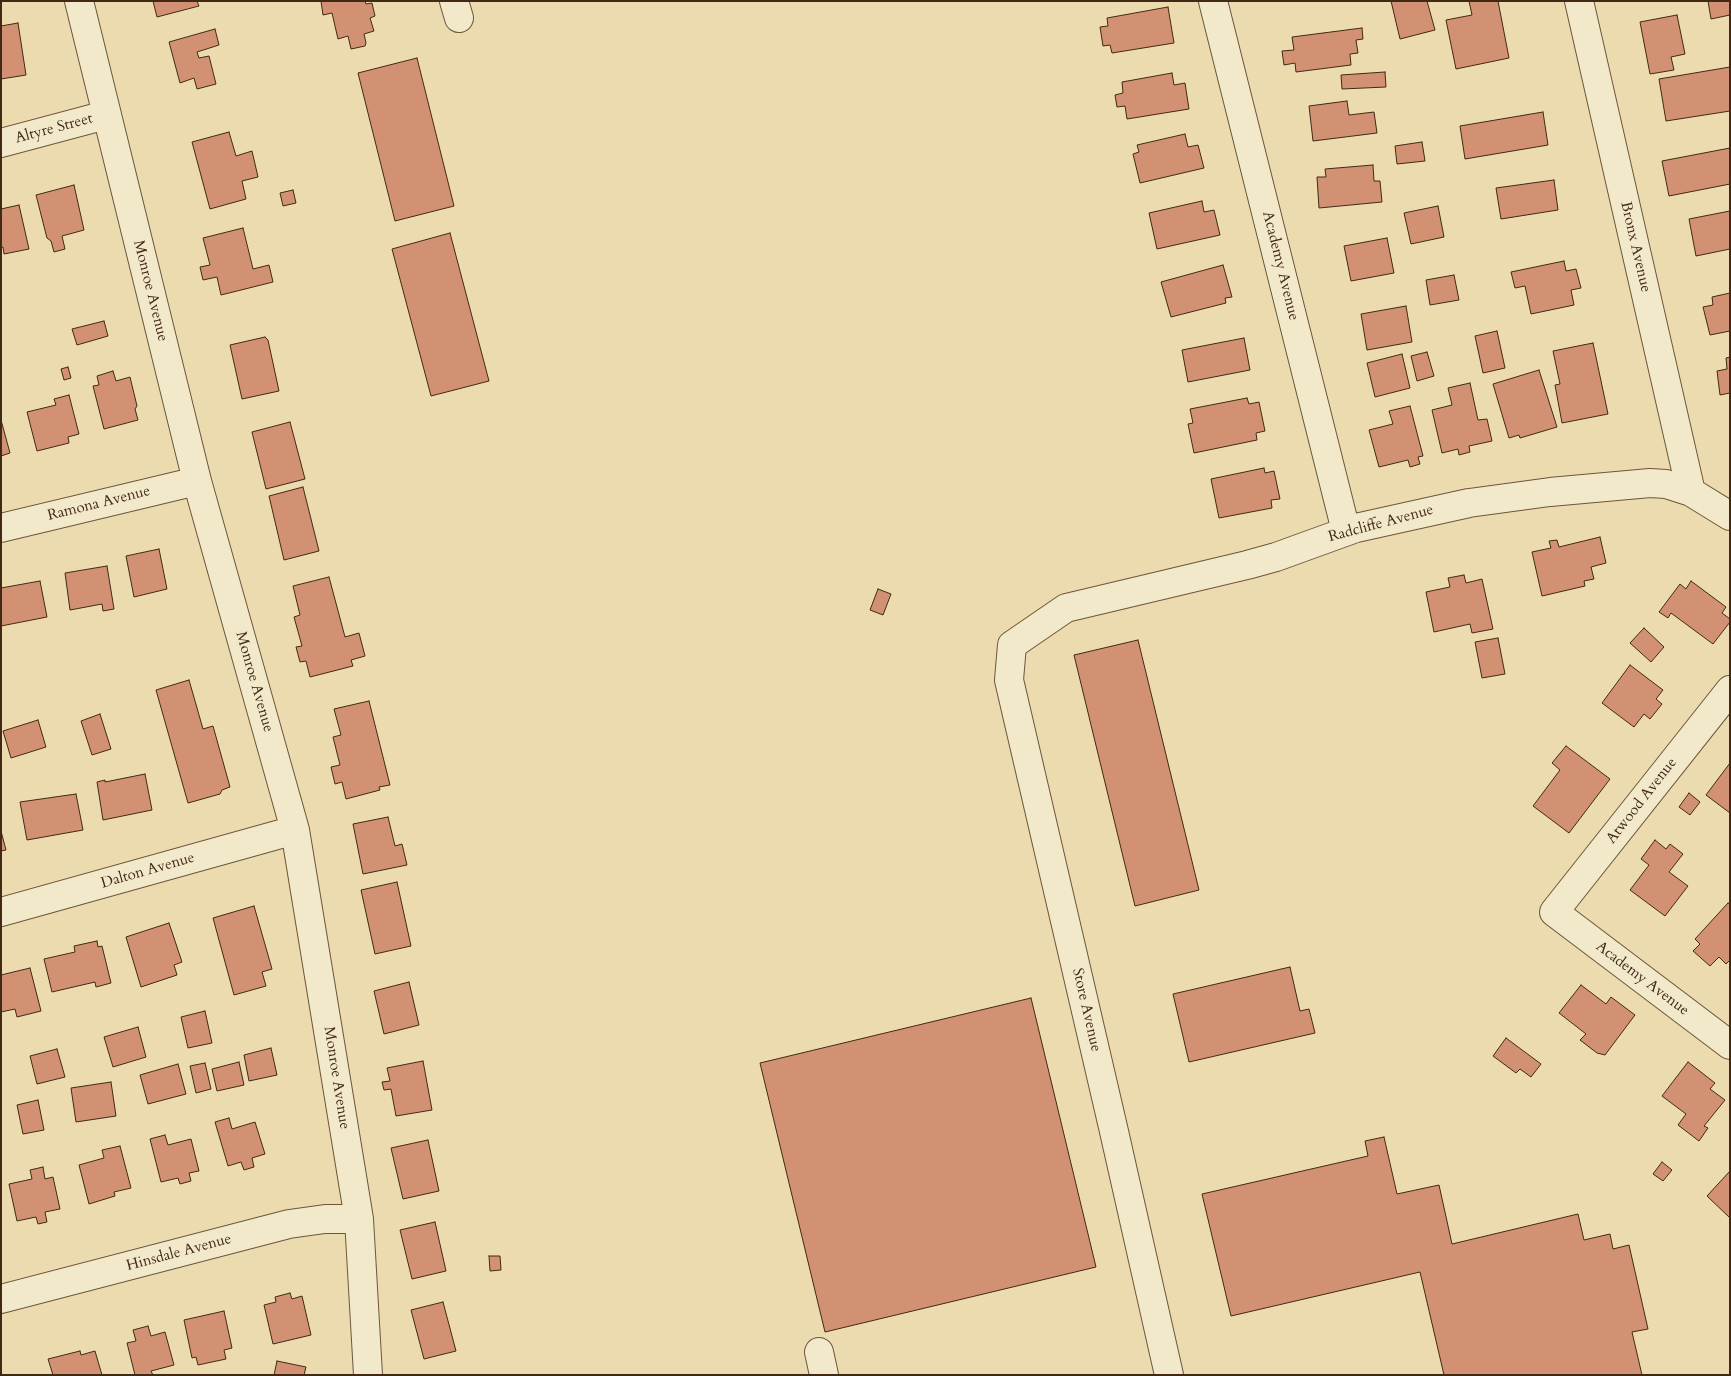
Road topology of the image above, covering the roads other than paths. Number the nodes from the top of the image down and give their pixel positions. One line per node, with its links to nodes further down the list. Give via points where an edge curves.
1 (79, 1): 4 (street, Monroe Avenue)
2 (1213, 1): 10 (street, Academy Avenue)
3 (1579, 1): 7 (street, Bronx Avenue)
4 (106, 115): 5 (street, Altyre Street); 6 (street, Monroe Avenue)
5 (1, 143)
6 (197, 481): 9 (street, Ramona Avenue); 13 (street, Monroe Avenue)
7 (1691, 492): 8 (street, Radcliffe Avenue); 10 (street, Radcliffe Avenue, via 1650,483 1550,492 1469,503)
8 (1730, 516)
9 (1, 528)
10 (1346, 531): 11 (street, Radcliffe Avenue, via 1247,565 1066,608)
11 (1012, 645): 20 (street, Store Avenue, via 1008,680)
12 (1730, 690): 15 (street, Atwood Avenue)
13 (295, 830): 14 (street, Dalton Avenue); 17 (street, Monroe Avenue)
14 (1, 912)
15 (1554, 912): 16 (street, Academy Avenue)
16 (1730, 1045)
17 (359, 1219): 18 (street, Hinsdale Avenue, via 289,1224); 19 (street, Monroe Avenue)
18 (1, 1299)
19 (368, 1375)
20 (1169, 1375)

